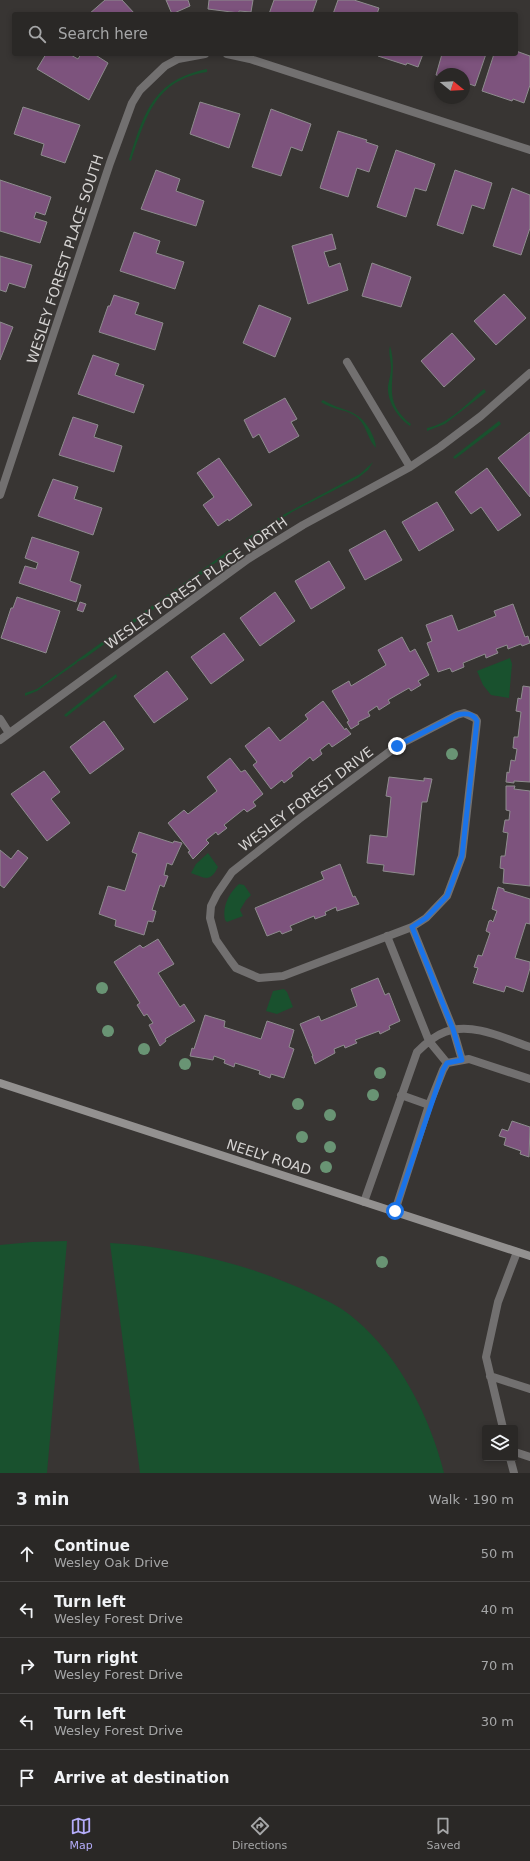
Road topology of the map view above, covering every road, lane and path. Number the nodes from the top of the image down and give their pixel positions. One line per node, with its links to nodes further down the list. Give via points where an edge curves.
1 (194, 56): 7 (street, WESLEY FOREST PLACE SOUTH, via 178,59 165,66 140,90 126,115)
2 (234, 56): 3 (street)
3 (530, 150)
4 (347, 362): 6 (street)
5 (530, 374): 6 (street, WESLEY FOREST PLACE NORTH, via 481,416)
6 (410, 468): 9 (street, WESLEY FOREST PLACE NORTH, via 303,525 248,560)
7 (0, 495)
8 (0, 719): 9 (street)
9 (9, 733): 10 (street, WESLEY FOREST PLACE NORTH)
10 (0, 740)
11 (412, 927): 12 (street, WESLEY FOREST DRIVE); 12 (street, WESLEY FOREST DRIVE, via 426,918 447,896 462,856 477,721 464,713 397,746 299,819 232,872 211,906 210,918 216,940 236,968 259,978 284,976); 13 (street)
12 (387, 936): 14 (street)
13 (453, 1029): 14 (street); 15 (street, via 477,1030); 16 (street)
14 (429, 1041): 17 (street); 20 (street, via 417,1052)
15 (530, 1047)
16 (462, 1060): 17 (street); 18 (street, via 469,1059)
17 (447, 1063): 21 (street)
18 (530, 1079)
19 (0, 1083): 22 (street, NEELY ROAD)
20 (401, 1095): 21 (street); 22 (street)
21 (430, 1105): 23 (street)
22 (364, 1202): 23 (street, NEELY ROAD)
23 (395, 1211): 24 (street, NEELY ROAD)
24 (517, 1252): 25 (street, NEELY ROAD); 26 (street, via 498,1302 486,1356)
25 (530, 1256)
26 (490, 1376): 27 (street); 28 (street)
27 (530, 1389)
28 (502, 1425)
29 (518, 1453): 30 (street)
30 (530, 1457)
31 (511, 1461): 32 (street)
32 (514, 1473)

